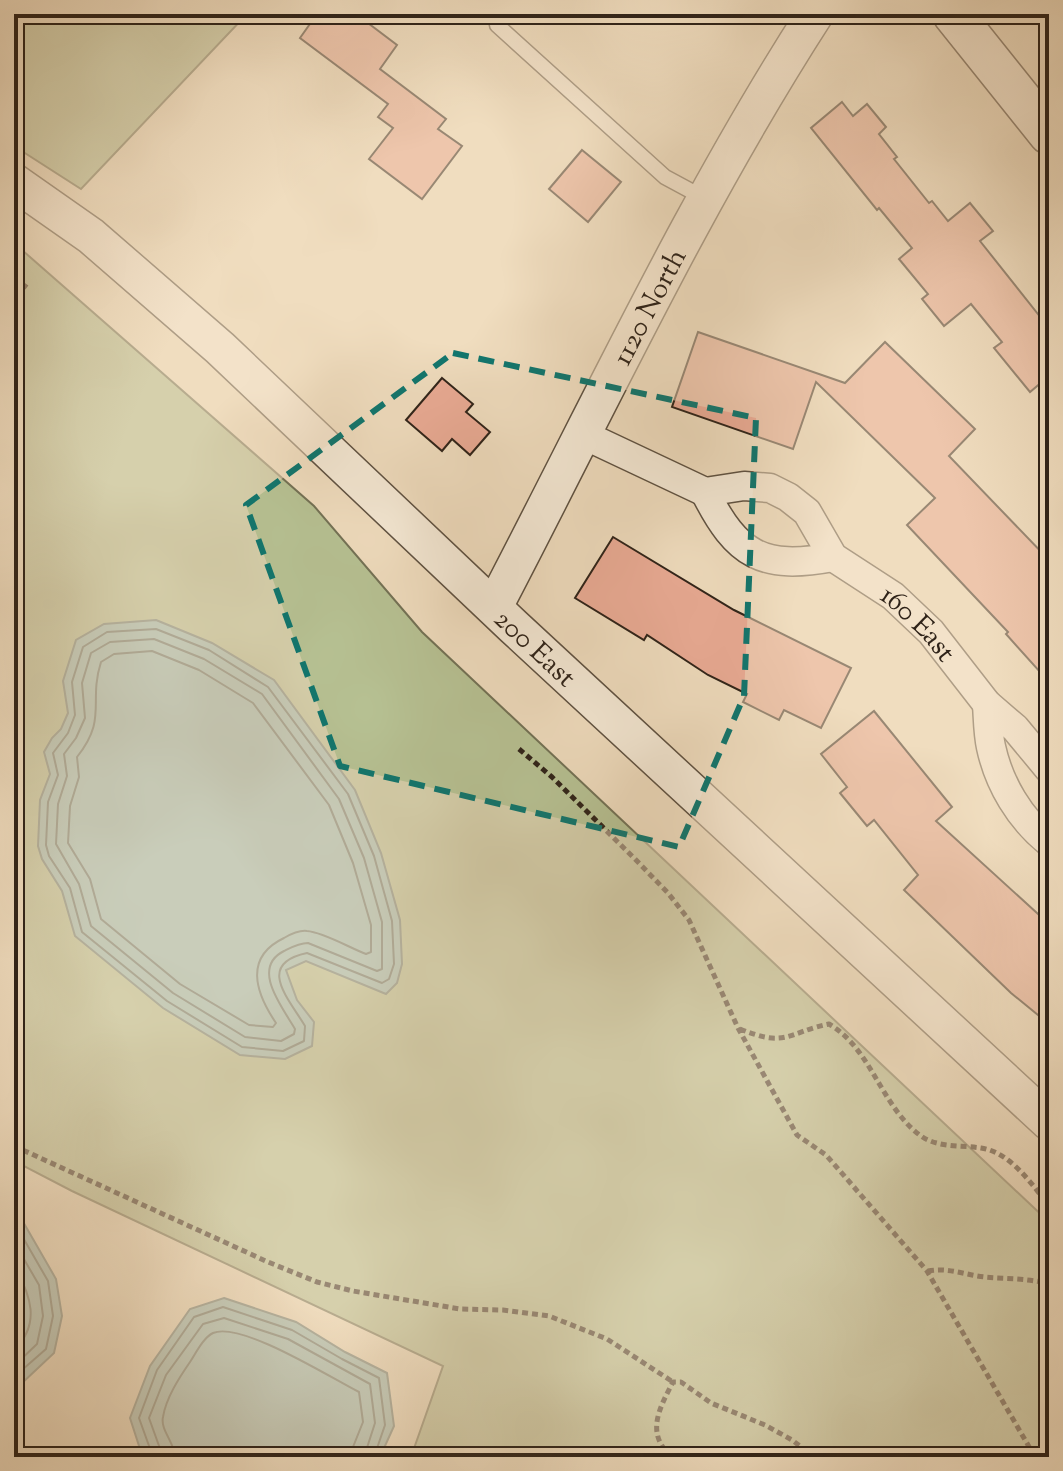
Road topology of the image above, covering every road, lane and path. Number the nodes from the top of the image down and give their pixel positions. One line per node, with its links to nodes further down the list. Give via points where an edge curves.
1 (815, 14): 6 (street, 1120 North)
2 (953, 14): 4 (main road)
3 (497, 25): 6 (lane, via 665,177)
4 (1049, 134)
5 (14, 182): 12 (street, 200 East, via 81,228 156,291)
6 (704, 198): 9 (street, 1120 North)
7 (14, 278): 8 (path)
8 (29, 289)
9 (584, 435): 10 (street); 12 (street, 1120 North)
10 (705, 492): 11 (street, via 721,524 756,556 783,562); 11 (street, 160 East, via 770,488 807,512)
11 (833, 557): 13 (street, 160 East, via 893,596 931,632)
12 (494, 607): 18 (street, 200 East)
13 (987, 704): 15 (street, 160 East); 16 (street, via 991,747 1005,785 1020,813)
14 (519, 749): 17 (path, via 668,893 689,920)
15 (1049, 769)
16 (1049, 842)
17 (738, 1028): 20 (path, via 769,1039 791,1038 829,1024 845,1033 905,1122 924,1138 1003,1155); 21 (path, via 797,1135 826,1155)
18 (1049, 1122)
19 (14, 1146): 23 (path, via 317,1282 460,1309 549,1316 607,1339)
20 (1049, 1206)
21 (927, 1271): 22 (path, via 940,1268); 26 (path)
22 (1049, 1284)
23 (673, 1382): 24 (path, via 659,1411 656,1435); 25 (path, via 765,1425)
24 (672, 1457)
25 (814, 1457)
26 (1035, 1457)

